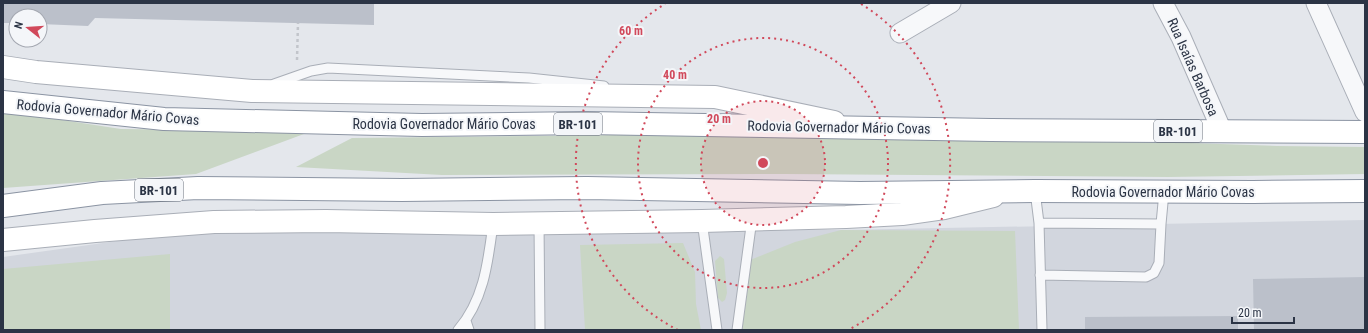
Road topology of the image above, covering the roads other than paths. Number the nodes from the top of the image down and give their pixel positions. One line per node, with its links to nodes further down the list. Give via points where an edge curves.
1 (952, 3): 4 (street)
2 (1163, 3): 11 (street, Rua Isaías Barbosa, via 1181,37)
3 (1316, 3): 9 (street)
4 (900, 33)
5 (3, 67): 6 (main road)
6 (252, 91): 7 (main road); 7 (lane, via 310,71 328,68 529,78)
7 (715, 97): 10 (main road)
8 (3, 102): 10 (main road, Rodovia Governador Mário Covas / BR-101, via 164,119 422,125 587,123)
9 (1365, 112)
10 (861, 128): 11 (main road, Rodovia Governador Mário Covas / BR-101)
11 (1222, 131): 12 (main road, Rodovia Governador Mário Covas / BR-101)
12 (1365, 132)
13 (1010, 191): 14 (main road, Rodovia Governador Mário Covas / BR-101); 17 (main road, Rodovia Governador Mário Covas / BR-101, via 198,188 102,193); 18 (main road, via 944,208 902,214)
14 (1035, 191): 16 (main road, Rodovia Governador Mário Covas / BR-101); 20 (lane)
15 (1365, 191): 16 (main road, Rodovia Governador Mário Covas / BR-101)
16 (1164, 192): 23 (lane)
17 (3, 206)
18 (752, 219): 19 (main road); 31 (lane)
19 (702, 221): 22 (main road); 30 (lane)
20 (1039, 223): 23 (lane); 25 (lane)
21 (493, 224): 22 (main road); 24 (main road, via 214,222); 26 (lane, via 488,266 482,289)
22 (539, 224): 29 (lane)
23 (1160, 224): 25 (lane, via 1159,263 1154,272 1146,277)
24 (3, 240)
25 (1040, 275): 32 (lane)
26 (466, 320): 27 (lane); 28 (lane)
27 (458, 330)
28 (469, 330)
29 (540, 330)
30 (717, 330)
31 (737, 330)
32 (1042, 330)

